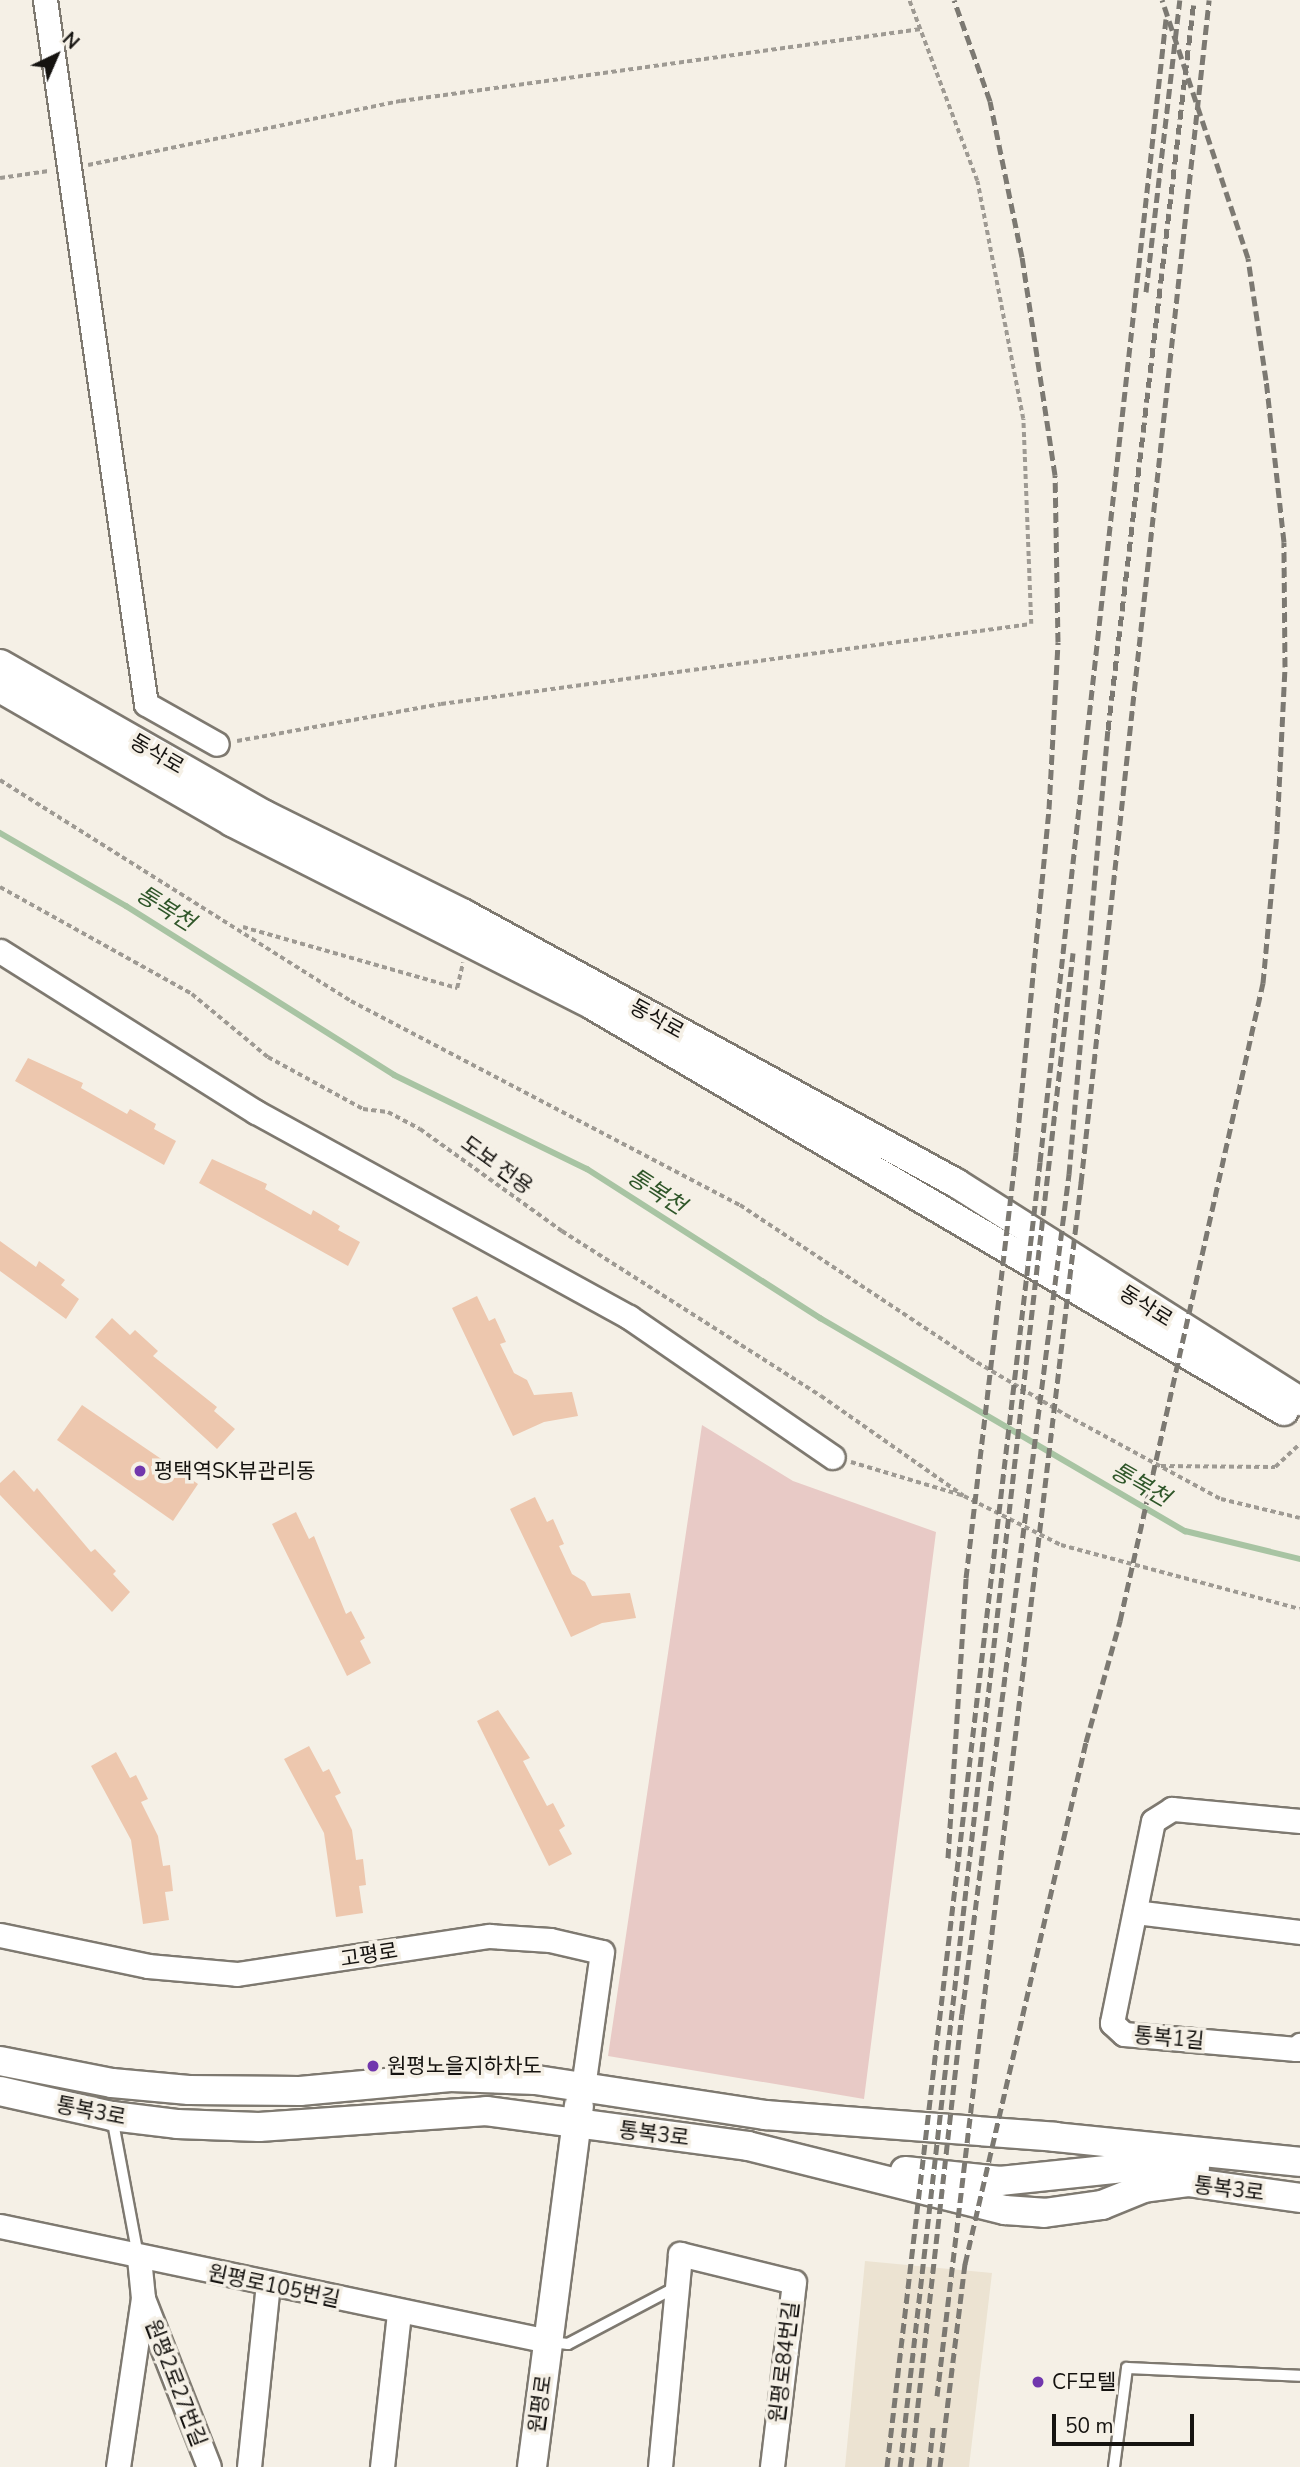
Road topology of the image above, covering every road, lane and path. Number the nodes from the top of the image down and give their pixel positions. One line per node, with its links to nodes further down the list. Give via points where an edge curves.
1 (45, 0): 4 (street)
2 (909, 0): 3 (path)
3 (921, 29): 4 (path, via 401,101); 8 (path, via 977,181 1023,419 1031,624 441,704)
4 (72, 168): 5 (path); 8 (street, via 146,704)
5 (0, 178)
6 (0, 664): 14 (street, 동삭로, via 265,815 464,914 956,1183)
7 (0, 688): 15 (street, 동삭로, via 232,822 594,1006)
8 (216, 744)
9 (0, 780): 11 (path)
10 (0, 887): 19 (path, 도보 전용, via 192,994 268,1057 363,1109 388,1112 419,1129 562,1231 821,1396)
11 (238, 926): 13 (path, via 457,988 463,962); 18 (path, via 351,1001 740,1205 970,1358)
12 (0, 951): 17 (street, via 256,1112 629,1317)
13 (453, 956)
14 (1300, 1401)
15 (1300, 1419)
16 (1300, 1444): 18 (path, via 1275,1468)
17 (833, 1457): 19 (path)
18 (1159, 1465): 20 (path, via 1221,1499)
19 (964, 1496): 21 (path, via 1061,1545)
20 (1300, 1518)
21 (1300, 1609)
22 (1300, 1821): 23 (street, 통복1길, via 1172,1809 1153,1821)
23 (1135, 1912): 24 (street); 26 (street, 통복1길, via 1112,2023 1124,2034 1296,2049)
24 (1300, 1932)
25 (0, 1935): 28 (street, 고평로, via 148,1966 237,1974 489,1936 550,1940 602,1952)
26 (1300, 2045)
27 (0, 2061): 28 (street, 통복3로, via 112,2083 189,2090 300,2091 450,2077 536,2080)
28 (583, 2088): 31 (street, 원평로); 32 (street, 통복3로, via 765,2115)
29 (0, 2091): 30 (street, 통복3로)
30 (112, 2116): 31 (street, 통복3로, via 260,2127 486,2111); 37 (lane, 원평2로27번길)
31 (575, 2124): 33 (street, 통복3로, via 748,2147); 42 (street, 원평로)
32 (1300, 2162)
33 (825, 2164): 34 (street, via 1000,2181 1142,2166 1213,2168); 35 (street, 통복3로, via 1006,2210 1044,2213 1102,2205 1144,2188 1188,2182)
34 (1300, 2183)
35 (1300, 2198)
36 (0, 2226): 37 (street, 원평로105번길)
37 (139, 2258): 38 (street, 원평로105번길); 40 (street, 원평2로27번길)
38 (268, 2284): 41 (street, 원평로105번길); 46 (street)
39 (676, 2287): 42 (lane, via 568,2344); 49 (street, 원평로84번길); 50 (street, 원평로84번길, via 680,2254 794,2282)
40 (143, 2298): 44 (street, 원평2로27번길); 45 (street, 원평2로27번길)
41 (400, 2314): 42 (street, 원평로105번길); 47 (street)
42 (548, 2342): 48 (street, 원평로)
43 (1300, 2376): 51 (lane, via 1127,2368)
44 (118, 2467)
45 (209, 2467)
46 (249, 2467)
47 (382, 2467)
48 (531, 2467)
49 (660, 2467)
50 (772, 2467)
51 (1114, 2467)

